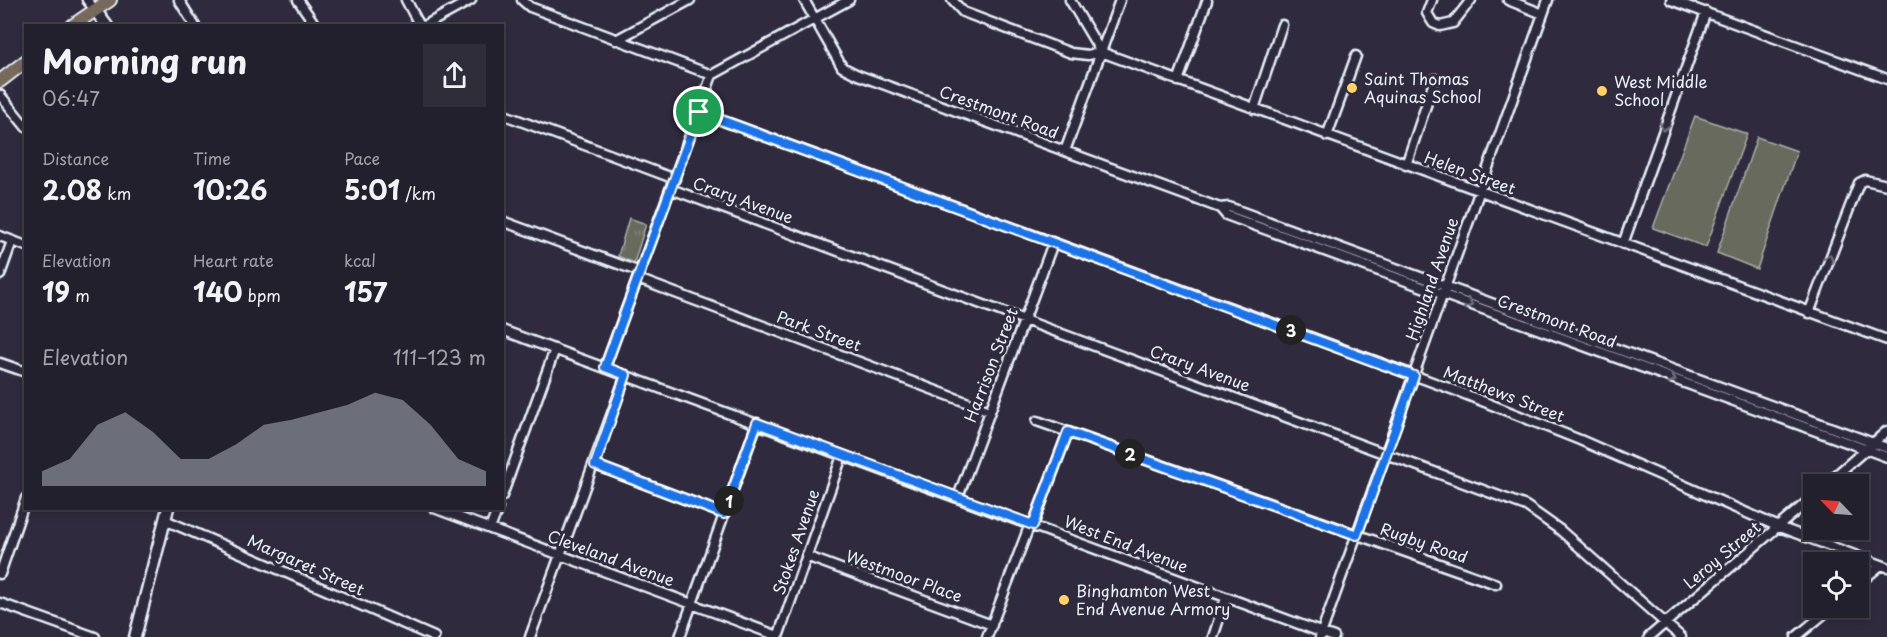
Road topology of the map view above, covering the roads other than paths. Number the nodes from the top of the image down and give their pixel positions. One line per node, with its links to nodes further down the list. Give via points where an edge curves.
1 (110, 0): 19 (main road)
2 (178, 0): 25 (street)
3 (298, 0): 26 (street)
4 (406, 0): 27 (street)
5 (471, 0): 28 (street)
6 (522, 0): 30 (street, via 530,7)
7 (690, 0): 30 (street)
8 (804, 0): 22 (street, Crestmont Road)
9 (849, 0): 22 (street)
10 (952, 0): 31 (street, via 963,12 1071,53)
11 (1070, 0): 31 (street)
12 (1120, 0): 31 (street)
13 (1207, 0): 38 (street)
14 (1432, 0): 15 (street, via 1427,13 1440,26 1453,22)
15 (1472, 0)
16 (1508, 0): 21 (street)
17 (1548, 0): 21 (street, Highland Avenue)
18 (1676, 1): 20 (street)
19 (91, 5): 23 (main road); 24 (street)
20 (1706, 12): 35 (street); 55 (street, one-way to 55)
21 (1543, 14): 50 (street, Highland Avenue)
22 (815, 19): 34 (street); 45 (street, Crestmont Road, via 847,70)
23 (74, 24)
24 (105, 24)
25 (194, 24)
26 (315, 24)
27 (421, 24)
28 (426, 24)
29 (1282, 25): 40 (street)
30 (616, 40): 34 (street)
31 (1101, 52): 38 (street, Helen Street); 45 (street)
32 (1356, 56): 44 (street)
33 (24, 63): 37 (main road)
34 (712, 75): 41 (street)
35 (1887, 79)
36 (1435, 80): 46 (street)
37 (0, 81)
38 (1178, 81): 40 (street, Helen Street)
39 (0, 95): 43 (street)
40 (1254, 109): 44 (street, Helen Street)
41 (699, 112): 47 (street); 54 (street, Matthews Street)
42 (504, 115): 47 (street, Crary Avenue)
43 (24, 125)
44 (1328, 136): 46 (street, Helen Street)
45 (1065, 151): 59 (street, Crestmont Road, via 1220,208 1226,214)
46 (1406, 165): 50 (street, Helen Street)
47 (675, 179): 49 (street)
48 (1887, 185): 60 (street, one-way to 48, via 1859,183 1865,180)
49 (671, 189): 58 (street); 61 (street, Crary Avenue)
50 (1479, 192): 55 (street, Helen Street); 59 (street, Highland Avenue)
51 (504, 222): 58 (street, Park Street)
52 (0, 236): 53 (street)
53 (12, 241): 56 (street); 57 (street)
54 (1053, 243): 61 (street, Harrison Street); 69 (street, Matthews Street)
55 (1623, 244): 60 (street, Helen Street)
56 (24, 245)
57 (0, 275)
58 (639, 276): 66 (street); 70 (street, Park Street)
59 (1444, 290): 69 (street, Highland Avenue); 75 (street, Crestmont Road)
60 (1809, 313): 63 (street, Helen Street)
61 (1025, 319): 70 (street, Harrison Street); 77 (street, Crary Avenue)
62 (504, 331): 64 (street, West End Avenue)
63 (1887, 340)
64 (555, 350): 66 (street, West End Avenue); 82 (street)
65 (0, 363): 67 (street)
66 (605, 367): 68 (street, West End Avenue)
67 (24, 371)
68 (626, 375): 72 (street, West End Avenue); 80 (street)
69 (1414, 376): 77 (street, Highland Avenue); 92 (street, Matthews Street, via 1580,440)
70 (990, 411): 83 (street, Harrison Street)
71 (1037, 421): 74 (street, Rugby Road)
72 (757, 423): 78 (street, West End Avenue); 89 (street)
73 (1887, 431): 75 (street)
74 (1068, 432): 91 (street); 94 (street, Rugby Road)
75 (1869, 446): 76 (street, Crestmont Road); 79 (street, Crestmont Road); 81 (street)
76 (1887, 448)
77 (1386, 453): 94 (street, Highland Avenue); 105 (street, Crary Avenue, via 1515,501 1545,517)
78 (842, 456): 83 (street, West End Avenue); 96 (street, Stokes Avenue)
79 (1887, 457)
80 (595, 465): 89 (street); 95 (street)
81 (1837, 474)
82 (504, 490)
83 (958, 497): 91 (street, West End Avenue)
84 (24, 504): 98 (street)
85 (1803, 506): 92 (street, Leroy Street)
86 (168, 510): 90 (street)
87 (439, 510): 93 (street, Cleveland Avenue)
88 (497, 510): 93 (street)
89 (724, 514): 103 (street)
90 (165, 520): 109 (street); 110 (street, Margaret Street)
91 (1032, 524): 101 (street, West End Avenue); 106 (street)
92 (1779, 527): 97 (street, Matthews Street); 105 (street, Leroy Street)
93 (490, 529): 95 (street, Cleveland Avenue)
94 (1357, 535): 100 (street, Rugby Road); 107 (street, Highland Avenue)
95 (562, 556): 103 (street, Cleveland Avenue); 111 (street)
96 (806, 556): 106 (street, Westmoor Place); 113 (street, Stokes Avenue)
97 (1884, 566): 99 (street)
98 (0, 574)
99 (1869, 576)
100 (1496, 584)
101 (1226, 598): 107 (street, West End Avenue); 115 (street)
102 (0, 603): 108 (street)
103 (692, 603): 112 (street); 113 (street, Cleveland Avenue)
104 (1819, 618): 119 (street)
105 (1665, 623): 117 (street, Leroy Street); 118 (street, Crary Avenue)
106 (992, 625): 114 (street)
107 (1321, 635): 116 (street, West End Avenue)
108 (95, 637)
109 (136, 637)
110 (434, 637)
111 (531, 637)
112 (680, 637)
113 (778, 637)
114 (987, 637)
115 (1213, 637)
116 (1334, 637)
117 (1650, 637)
118 (1681, 637)
119 (1796, 637)

